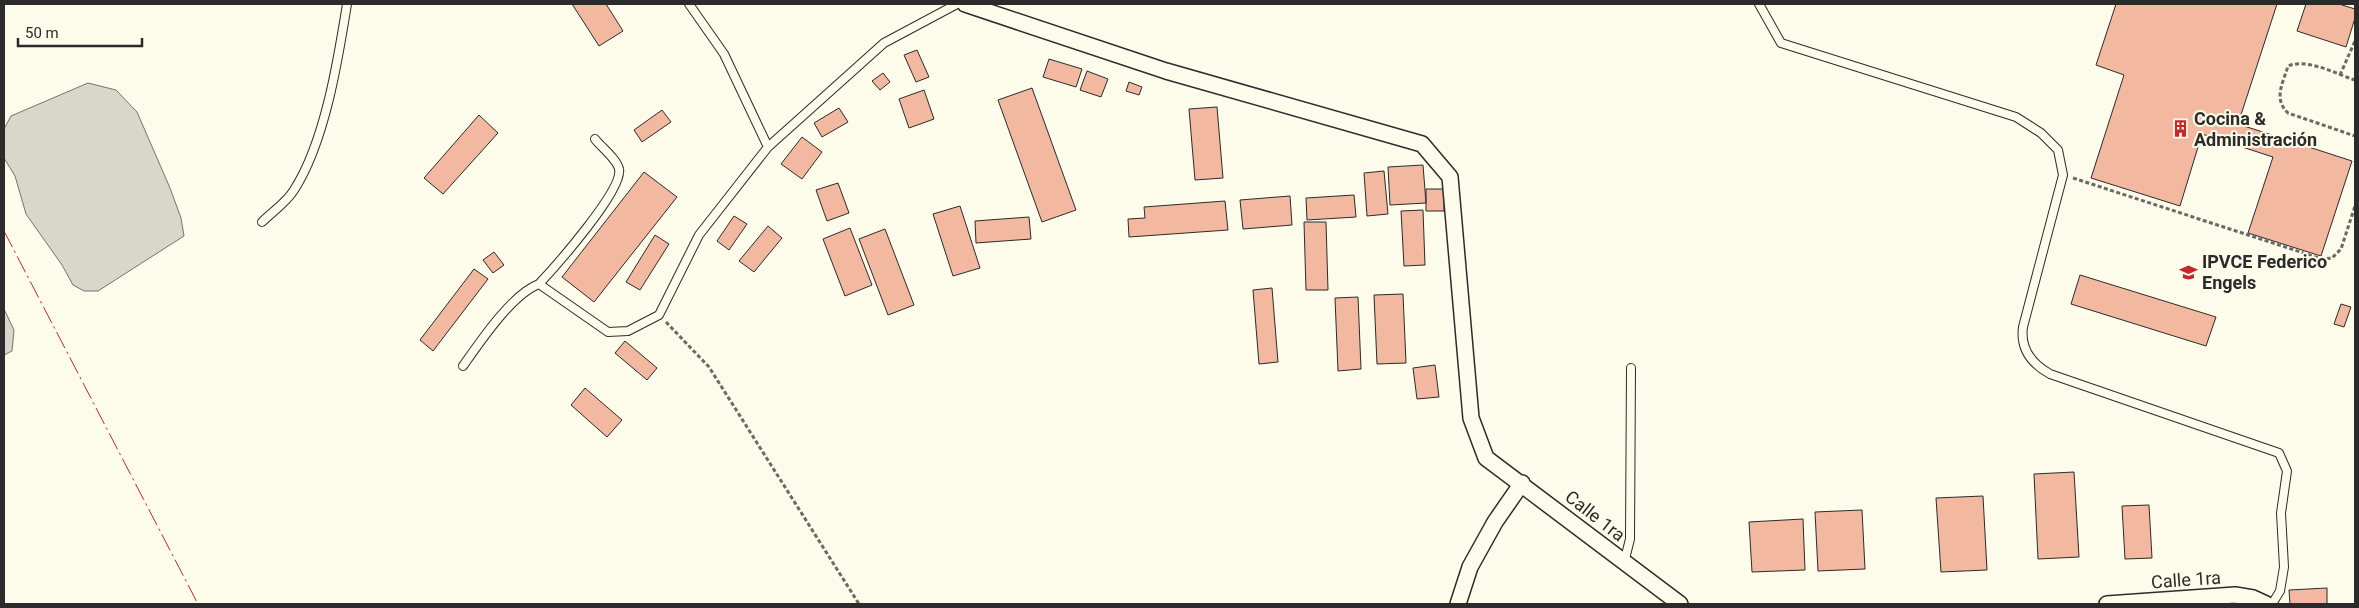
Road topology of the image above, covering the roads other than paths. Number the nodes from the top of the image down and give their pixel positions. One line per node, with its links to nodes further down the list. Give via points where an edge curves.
1 (347, 4): 8 (lane, via 322,122 308,164 294,191)
2 (688, 4): 7 (lane, via 724,54)
3 (957, 4): 7 (lane, via 884,43)
4 (965, 4): 12 (street, Calle 1ra, via 1166,71 1422,144 1450,177 1472,418 1486,458)
5 (1760, 4): 18 (lane, via 1781,43 2016,117 2041,133 2058,150 2063,175 2023,327 2021,338 2024,348 2037,365 2050,374 2279,453 2287,471 2281,522 2284,567 2280,591)
6 (594, 139): 9 (lane, via 619,167 620,178 588,226)
7 (768, 147): 9 (lane, via 699,236 659,315 628,331 608,332)
8 (262, 222)
9 (539, 284): 10 (lane, via 528,288 519,297)
10 (463, 366)
11 (1631, 368): 13 (lane, via 1630,539)
12 (1522, 483): 13 (street, Calle 1ra); 15 (street, via 1470,567)
13 (1624, 563): 14 (street, Calle 1ra)
14 (1673, 603)
15 (1458, 604)
16 (2107, 604): 17 (street, Calle 1ra, via 2235,596 2253,598)
17 (2266, 604)
18 (2272, 604)

